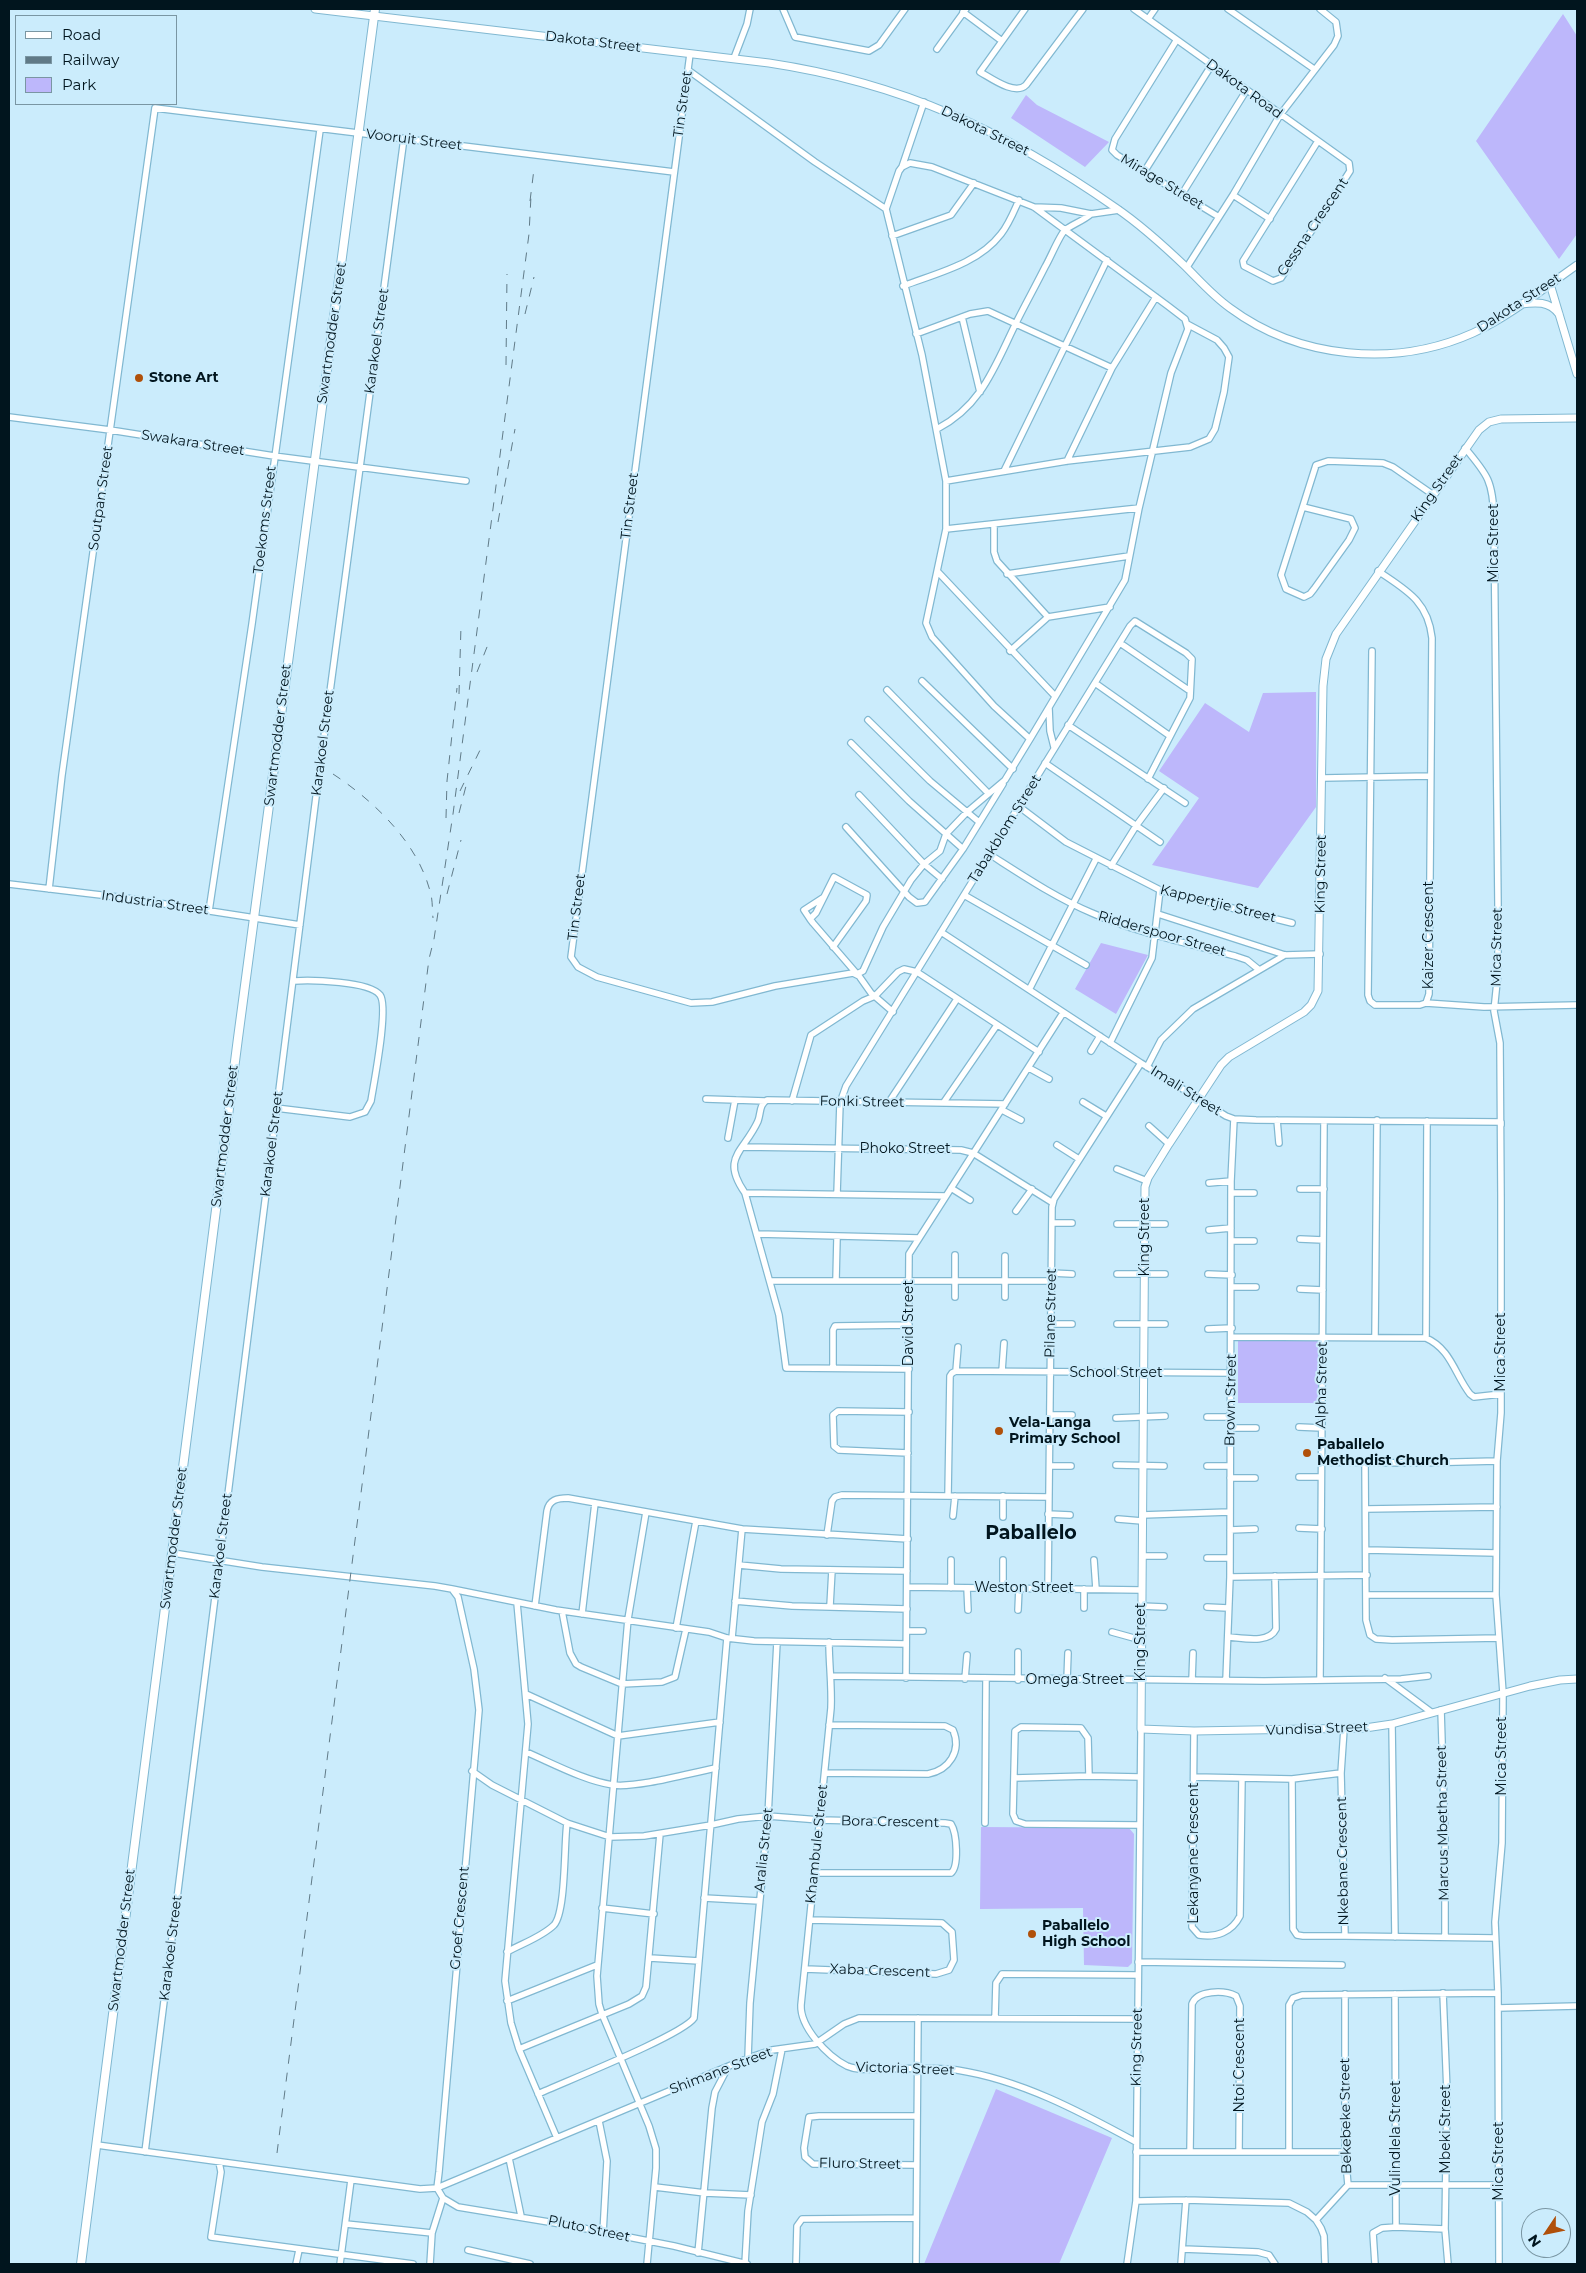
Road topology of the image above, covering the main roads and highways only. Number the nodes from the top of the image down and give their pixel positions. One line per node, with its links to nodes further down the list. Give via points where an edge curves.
1 (375, 13): 2 (main road, Swartmodder Street, via 185,1447)
2 (81, 2264)

